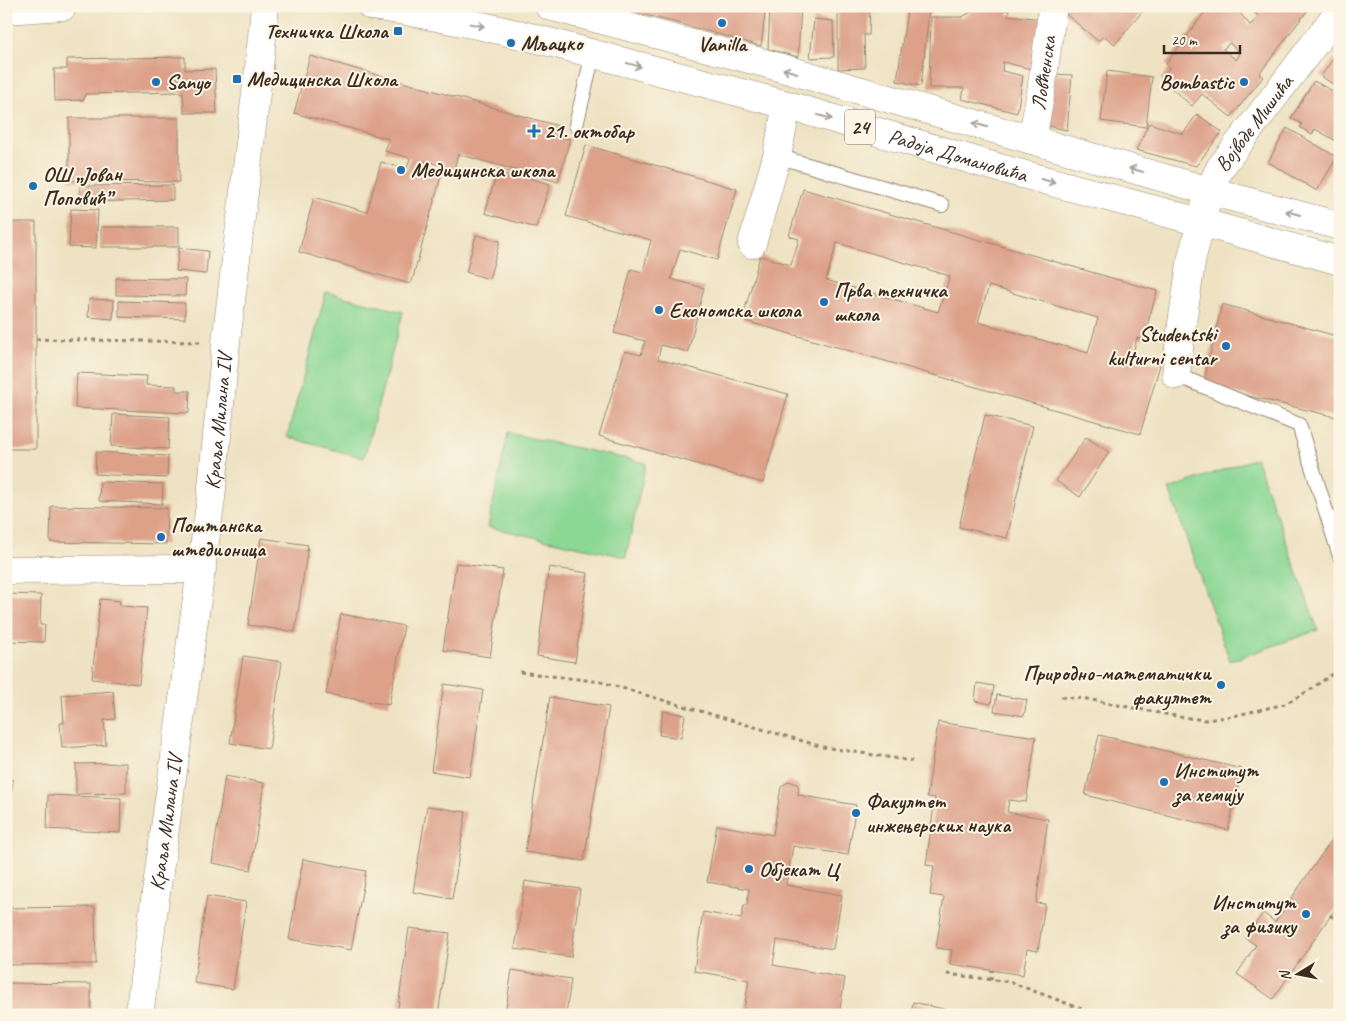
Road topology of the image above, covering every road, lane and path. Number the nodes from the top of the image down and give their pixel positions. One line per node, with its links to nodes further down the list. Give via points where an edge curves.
1 (62, 6): 6 (main road)
2 (265, 6): 20 (main road, Краља Милана IV)
3 (371, 6): 8 (main road, Радоја Домановића / 24, one-way to 8, via 482,26)
4 (1053, 6): 11 (main road, Ловћенска)
5 (556, 7): 11 (main road, Радоја Домановића / 24, one-way to 5)
6 (6, 10)
7 (1340, 10): 13 (main road, Војводе Мишића, via 1220,168)
8 (593, 54): 9 (main road, Радоја Домановића / 24, one-way to 9); 10 (lane)
9 (787, 105): 12 (main road); 15 (main road, Радоја Домановића / 24, one-way to 15, via 996,167)
10 (576, 125)
11 (1032, 140): 13 (main road, Радоја Домановића / 24, one-way to 11)
12 (776, 156): 14 (lane); 17 (main road)
13 (1209, 190): 15 (main road, Војводе Мишића); 16 (main road, Радоја Домановића / 24, one-way to 13)
14 (942, 205)
15 (1200, 222): 18 (main road, Радоја Домановића / 24); 21 (main road, Војводе Мишића)
16 (1340, 226)
17 (752, 244)
18 (1340, 261)
19 (36, 339): 20 (path)
20 (226, 342): 23 (main road, Краља Милана IV)
21 (1176, 375): 22 (lane, via 1299,425)
22 (1340, 556)
23 (202, 569): 24 (main road); 34 (main road, Краља Милана IV)
24 (6, 570)
25 (1340, 669): 27 (path, via 1285,704 1206,720)
26 (520, 672): 28 (path, via 601,682 823,746)
27 (1061, 697)
28 (912, 761)
29 (1330, 915): 30 (path)
30 (1340, 922)
31 (992, 970): 33 (path)
32 (947, 974): 33 (path)
33 (992, 980): 35 (path, via 1010,982)
34 (139, 1015)
35 (1098, 1015)

